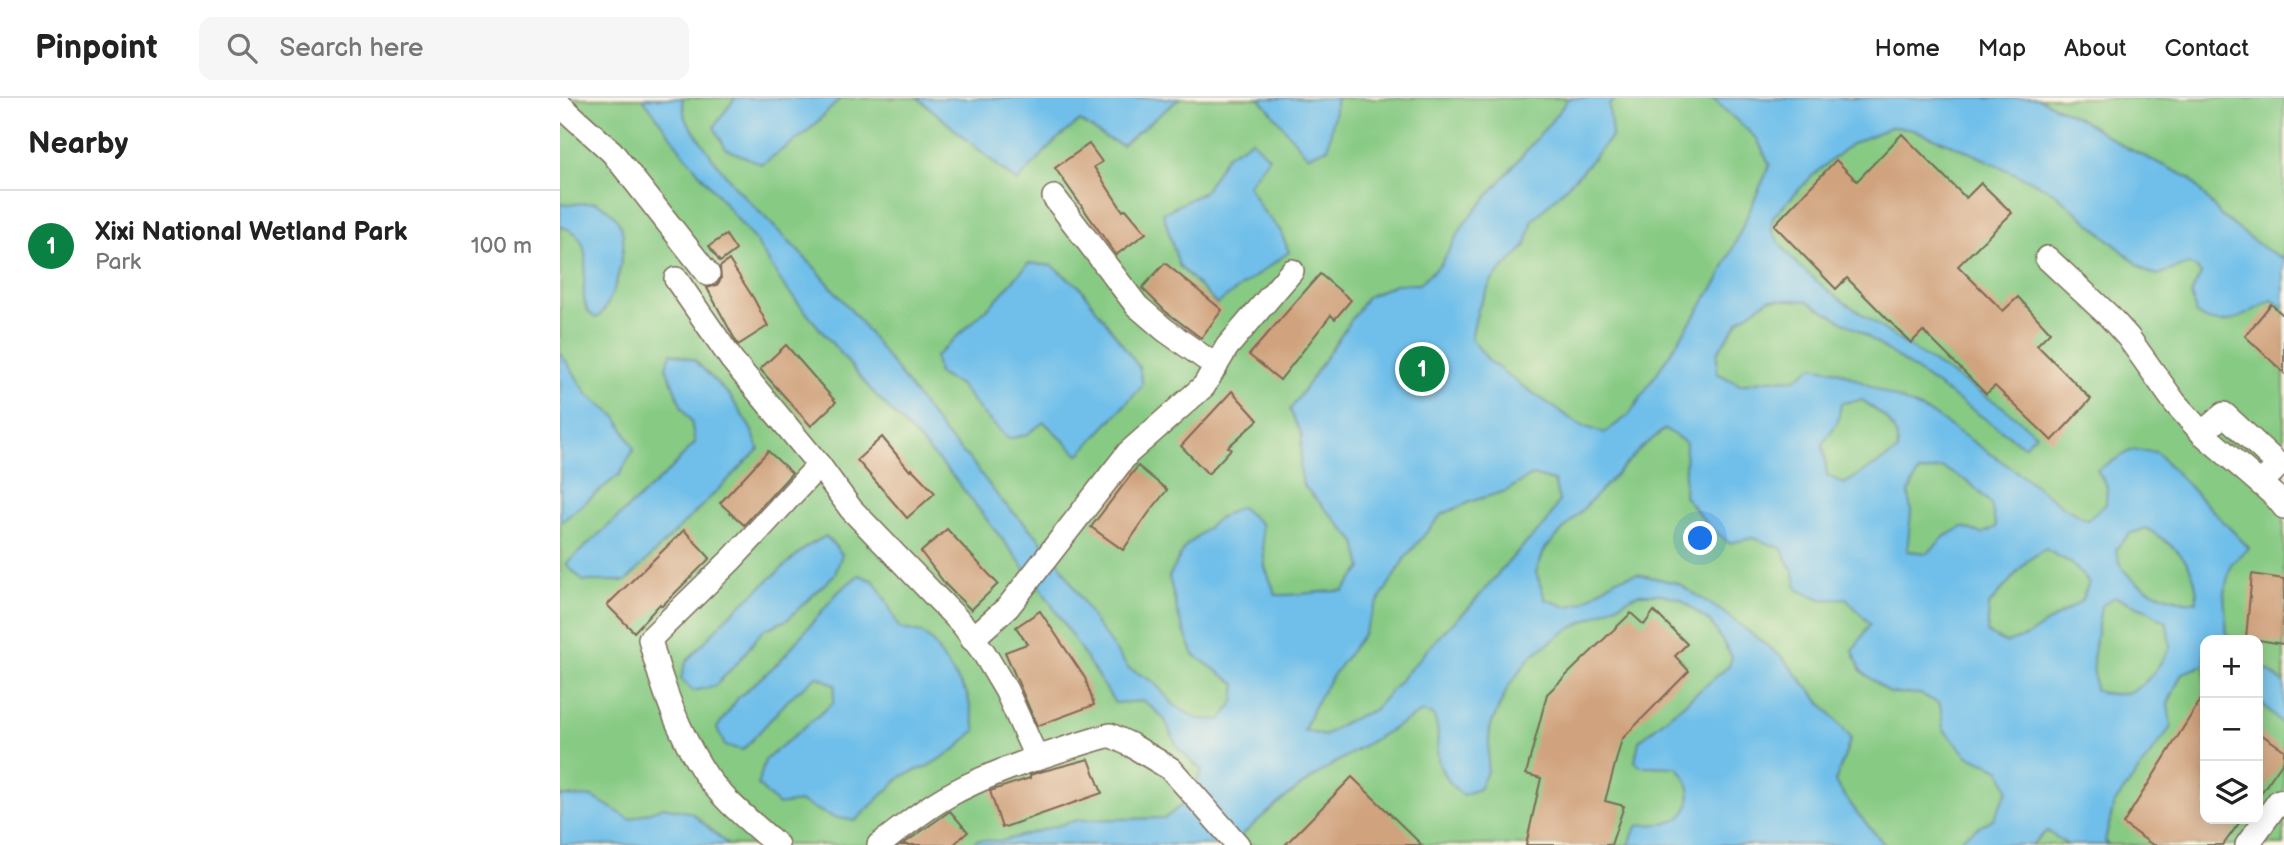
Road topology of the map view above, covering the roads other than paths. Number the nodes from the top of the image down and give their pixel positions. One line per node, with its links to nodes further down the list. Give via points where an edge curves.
1 (560, 104): 5 (street, via 612,152)
2 (1054, 197): 7 (street, via 1137,306)
3 (2047, 258): 9 (street, via 2128,337 2202,433)
4 (1292, 271): 7 (street)
5 (708, 274)
6 (676, 279): 8 (street, via 732,360)
7 (1216, 366): 10 (street, via 1204,386 1128,453 1008,607)
8 (819, 465): 10 (street, via 851,509); 13 (street, via 650,639 664,690 702,770)
9 (2284, 507)
10 (972, 639): 11 (street, via 1006,690)
11 (1037, 759): 14 (street, via 955,792); 15 (street, via 1110,735 1171,769)
12 (2284, 805): 16 (street, via 2278,801)
13 (777, 845)
14 (879, 845)
15 (1238, 845)
16 (2247, 845)

